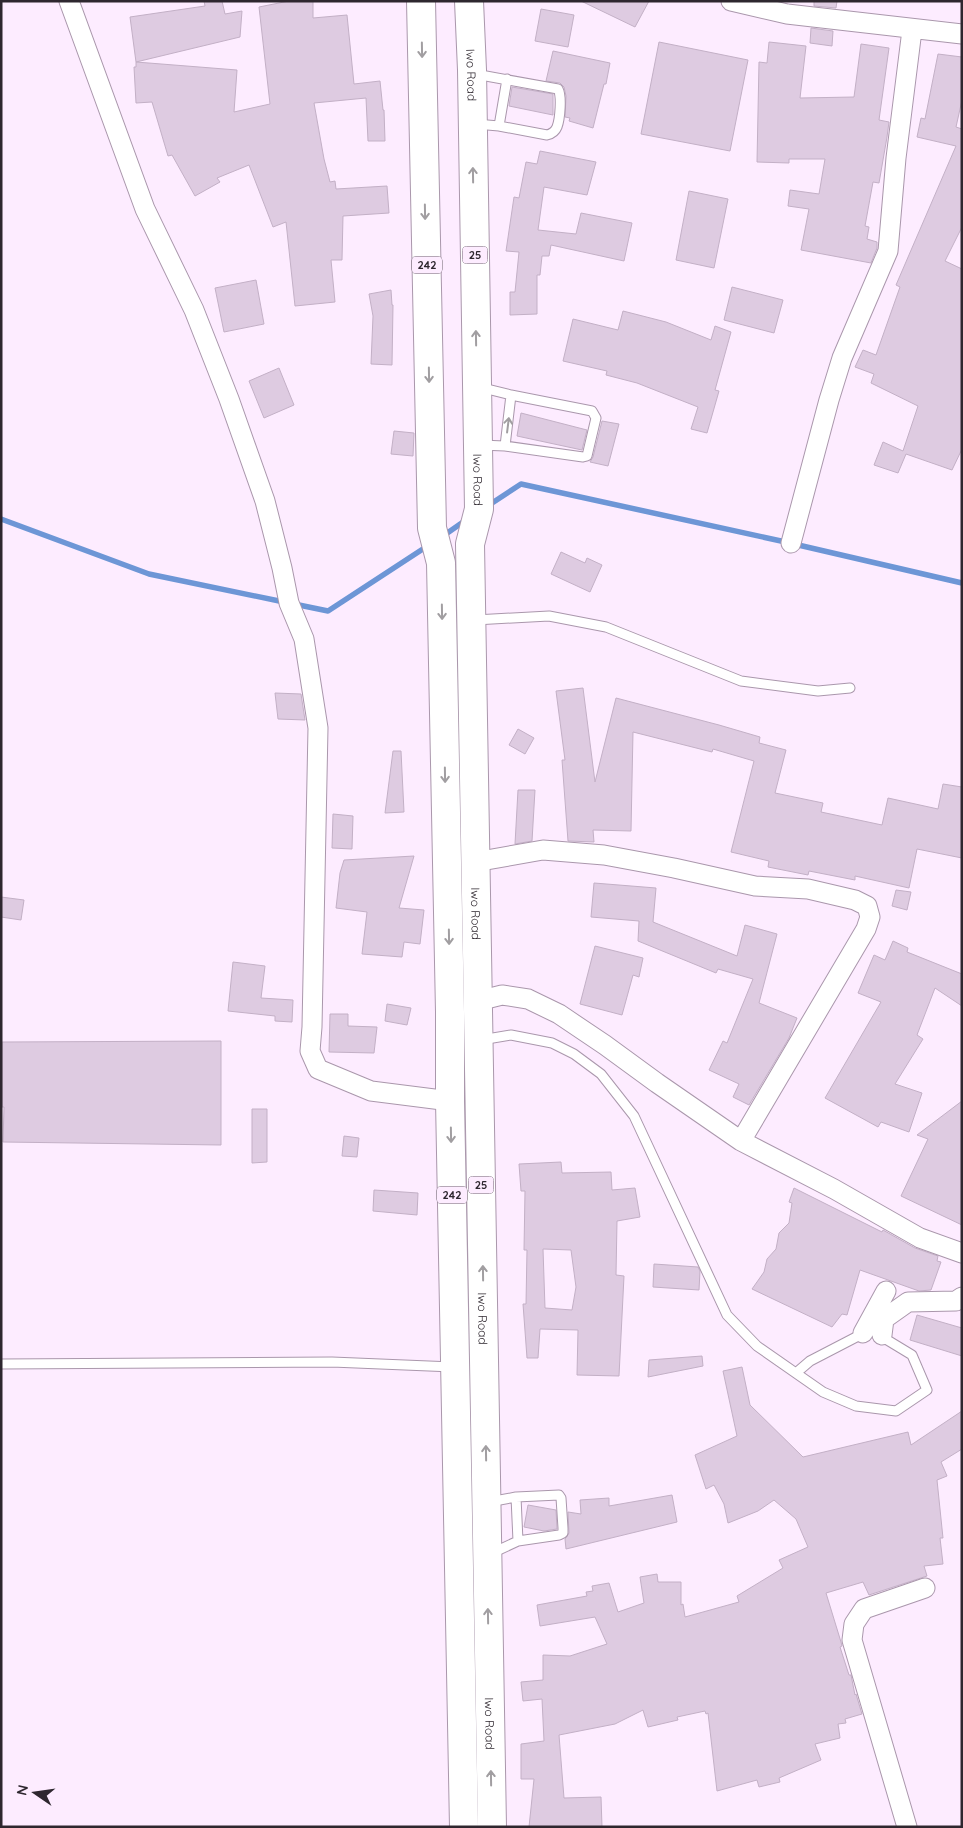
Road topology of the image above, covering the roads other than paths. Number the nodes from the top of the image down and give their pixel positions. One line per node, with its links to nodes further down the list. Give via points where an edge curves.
1 (69, 1): 21 (street, via 145,209 194,310 229,399 265,501 289,603 304,639 318,728 310,1051 318,1069 372,1091)
2 (421, 1): 21 (main road, 242, one-way to 21, via 432,528 440,563)
3 (469, 1): 7 (main road, Iwo Road / 25)
4 (731, 1): 5 (street, via 787,14)
5 (912, 30): 6 (street); 15 (street, via 888,251 842,358)
6 (962, 34)
7 (472, 70): 8 (lane, via 475,74); 9 (main road, Iwo Road / 25)
8 (507, 79): 10 (lane); 10 (lane, via 558,89 561,96 557,128 547,135)
9 (473, 126): 10 (lane); 11 (main road, Iwo Road / 25, one-way to 9)
10 (499, 126)
11 (477, 387): 12 (lane); 13 (main road, Iwo Road / 25)
12 (511, 395): 14 (lane, one-way to 12); 14 (lane, via 592,411 596,418 589,451 583,458)
13 (478, 444): 14 (lane); 16 (main road, Iwo Road / 25, via 479,509 470,544)
14 (505, 446)
15 (791, 543)
16 (471, 621): 17 (lane, via 549,616 606,627 741,681 818,691); 18 (main road, Iwo Road / 25)
17 (850, 688)
18 (475, 862): 19 (main road, Iwo Road / 25); 22 (street, via 544,850 604,855 756,886 808,889 867,906 870,917 850,959)
19 (478, 1001): 20 (main road, Iwo Road / 25); 22 (street, via 502,995 528,999 559,1014)
20 (478, 1040): 30 (lane, via 511,1035 552,1043 601,1074 634,1116 727,1315 757,1346); 32 (main road, Iwo Road / 25, one-way to 20)
21 (450, 1101): 29 (main road, 242, one-way to 29)
22 (741, 1141): 23 (street, via 920,1238)
23 (962, 1253)
24 (886, 1291): 26 (street)
25 (962, 1298): 27 (street, via 908,1302 884,1319)
26 (863, 1333): 27 (lane); 30 (lane, via 810,1361)
27 (882, 1335): 30 (lane, via 912,1355 927,1390 896,1411 856,1406 823,1392)
28 (1, 1364): 29 (lane, via 332,1362)
29 (456, 1367): 33 (main road, 242)
30 (796, 1373)
31 (516, 1497): 32 (lane); 34 (lane); 34 (lane, via 559,1495 562,1498 563,1533)
32 (487, 1509): 33 (main road); 35 (main road, Iwo Road / 25)
33 (458, 1516): 37 (main road, 242)
34 (518, 1541): 35 (lane)
35 (488, 1555): 38 (main road, Iwo Road / 25, one-way to 35)
36 (925, 1588): 39 (street, via 864,1609 854,1624 852,1640)
37 (464, 1827)
38 (492, 1827)
39 (907, 1827)

